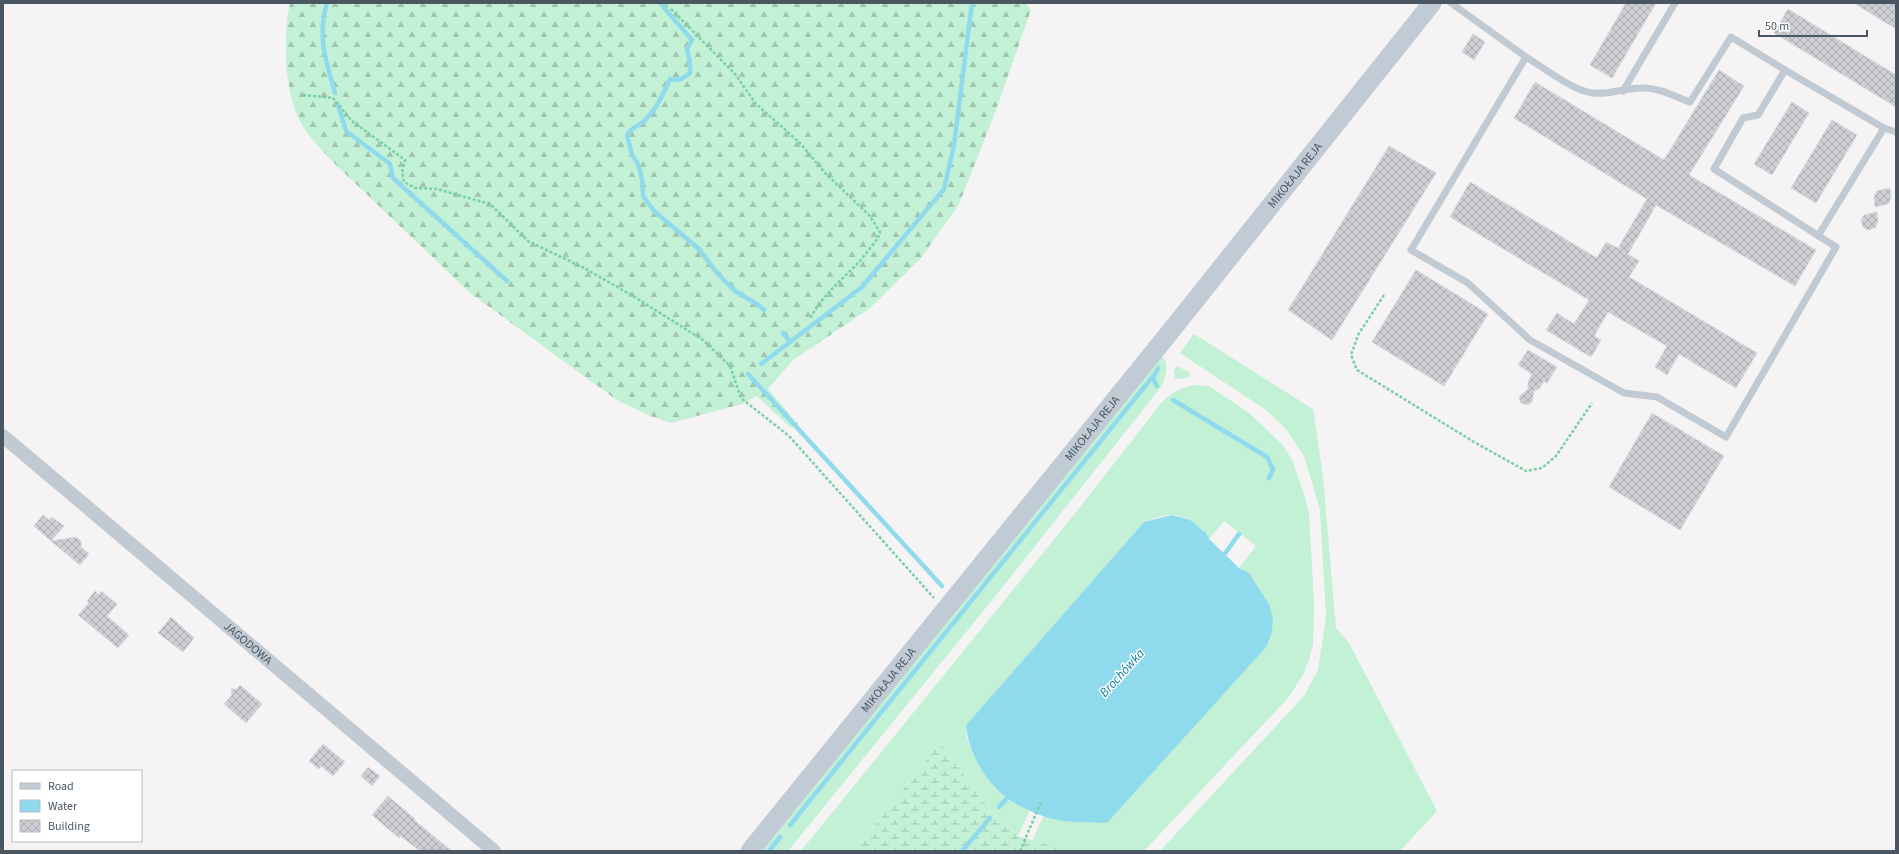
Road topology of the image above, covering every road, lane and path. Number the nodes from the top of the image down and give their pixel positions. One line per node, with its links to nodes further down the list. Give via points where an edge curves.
1 (1432, 3): 16 (street, MIKOŁAJA REJA)
2 (1451, 3): 5 (lane)
3 (1675, 3): 7 (lane)
4 (671, 9): 13 (path, via 735,74 756,104 800,143 826,174 869,215 880,232 853,268 826,294)
5 (1526, 57): 7 (lane, via 1575,87 1592,93); 11 (lane, via 1411,250 1468,283 1530,340 1624,393 1657,398 1726,437 1836,247)
6 (1785, 70): 7 (lane, via 1731,36 1690,102 1658,90 1641,88); 9 (lane); 11 (lane, via 1758,115 1744,118 1714,169)
7 (1623, 91)
8 (303, 95): 16 (path, via 333,98 352,121 405,160 402,172 404,182 415,188 437,190 490,204 528,241 584,268 703,340 730,366 741,398 789,436)
9 (1884, 128): 10 (lane); 11 (lane)
10 (1896, 132)
11 (1818, 236)
12 (1384, 295): 14 (path, via 1358,335 1351,355 1357,370 1526,471 1542,468 1556,456)
13 (810, 319)
14 (1592, 403)
15 (3, 436): 18 (street, JAGODOWA)
16 (945, 611): 19 (street, MIKOŁAJA REJA)
17 (1041, 802): 20 (path)
18 (494, 851)
19 (750, 851)
20 (1020, 851)

